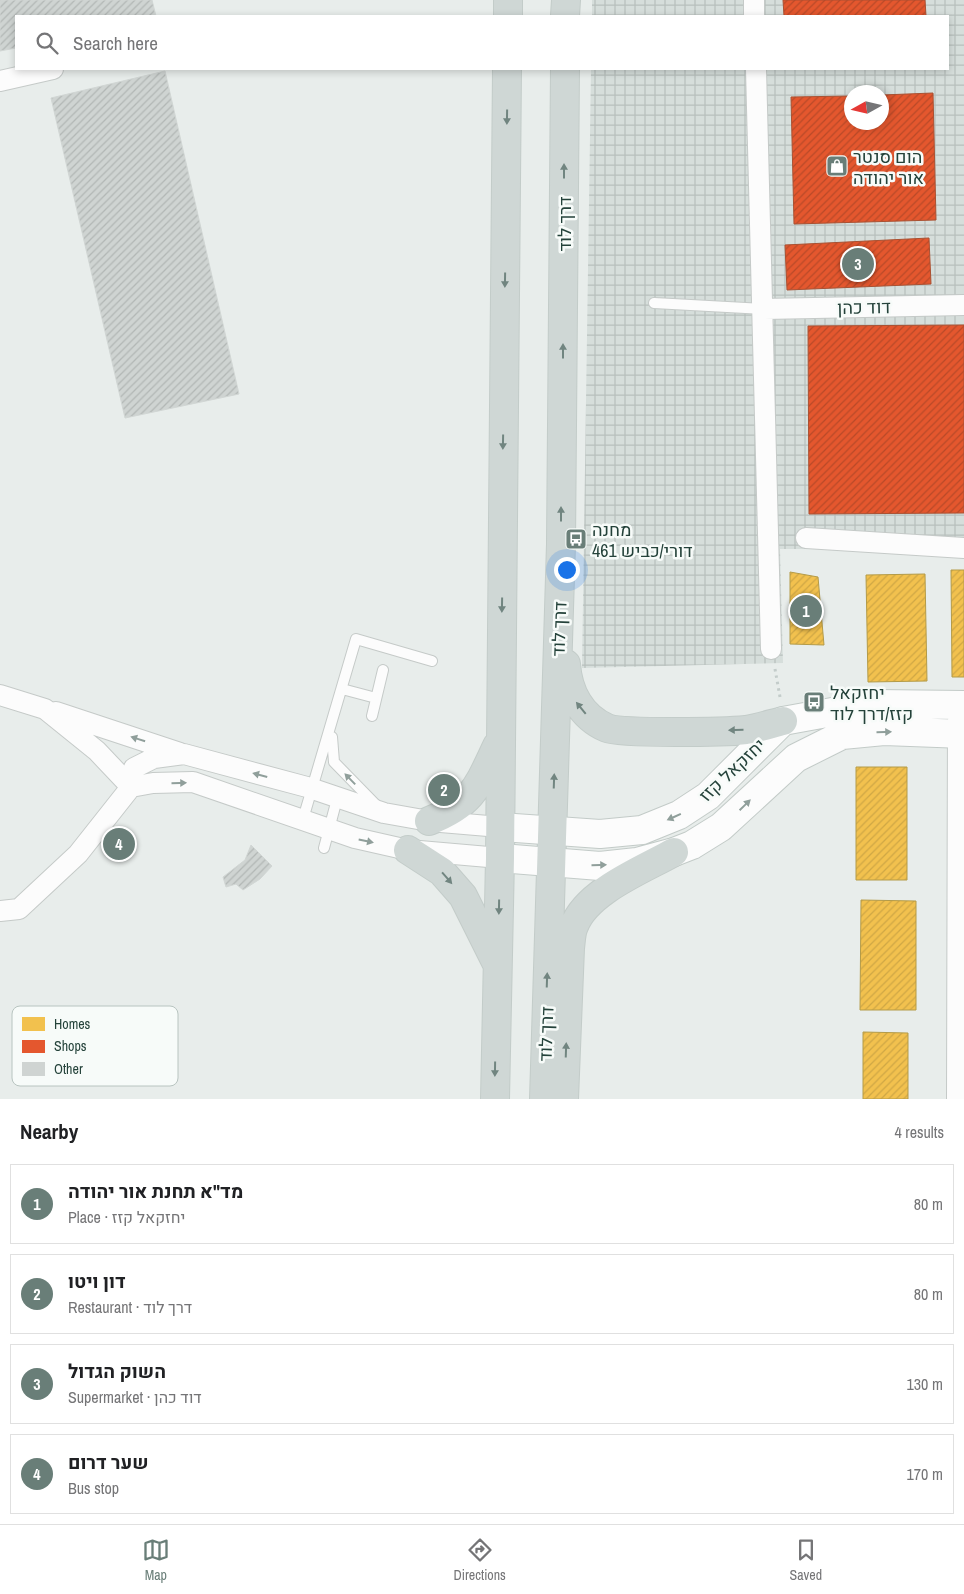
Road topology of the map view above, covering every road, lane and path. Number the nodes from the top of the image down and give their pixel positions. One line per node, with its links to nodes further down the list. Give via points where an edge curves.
1 (508, 0): 3 (main road)
2 (754, 0): 4 (street)
3 (508, 15)
4 (754, 15)
5 (49, 70): 9 (street)
6 (507, 70): 28 (main road, one-way to 28)
7 (565, 70): 15 (main road, דרך לוד, one-way to 7)
8 (756, 70): 12 (street)
9 (0, 81)
10 (654, 303): 12 (lane)
11 (964, 305): 12 (street, דוד כהן)
12 (764, 309): 16 (street)
13 (806, 538): 14 (street)
14 (964, 548)
15 (560, 600): 25 (main road, one-way to 15, via 744,730 646,732 609,729 591,719 577,705 566,672); 38 (main road, דרך לוד, one-way to 15)
16 (772, 649): 25 (path)
17 (432, 661): 19 (lane, via 356,638)
18 (383, 670): 21 (lane)
19 (342, 689): 21 (lane); 26 (lane)
20 (0, 695): 23 (street)
21 (376, 698): 24 (lane)
22 (961, 705): 25 (street, via 876,704); 27 (street)
23 (45, 709): 29 (street, one-way to 23); 30 (street, via 97,751)
24 (372, 716)
25 (784, 721): 38 (street, יחזקאל קזז, one-way to 38, via 708,796 680,815 642,830 600,834)
26 (332, 727): 31 (lane); 33 (lane, one-way to 26, via 334,762)
27 (961, 734): 41 (street, יחזקאל קזז, one-way to 27, via 721,827 796,758 842,736 884,731); 46 (street)
28 (500, 740): 35 (main road, via 475,791 452,812); 36 (main road)
29 (184, 754): 30 (street, via 154,758 134,768); 31 (street, one-way to 29)
30 (131, 787): 34 (street, one-way to 34, via 193,782); 44 (street, via 78,854 19,909)
31 (313, 790): 32 (street); 34 (lane)
32 (337, 799): 33 (street); 37 (lane)
33 (384, 813): 35 (street)
34 (303, 820): 37 (street)
35 (429, 821): 36 (street)
36 (500, 827): 38 (street, יחזקאל קזז); 42 (main road)
37 (329, 829): 39 (lane); 40 (street, one-way to 40)
38 (552, 830): 43 (main road, דרך לוד)
39 (324, 848)
40 (408, 850): 42 (street); 45 (main road, one-way to 45, via 442,872 463,896)
41 (674, 852): 43 (street, יחזקאל קזז, one-way to 41, via 600,866 637,862); 47 (main road, one-way to 41, via 570,948 574,926 584,907 604,891)
42 (500, 858): 43 (street, יחזקאל קזז); 45 (main road, one-way to 45)
43 (550, 864): 49 (main road, דרך לוד, one-way to 43)
44 (0, 911)
45 (497, 965): 48 (main road, one-way to 48)
46 (961, 992): 50 (street)
47 (567, 1093)
48 (495, 1099)
49 (544, 1099)
50 (957, 1099)

